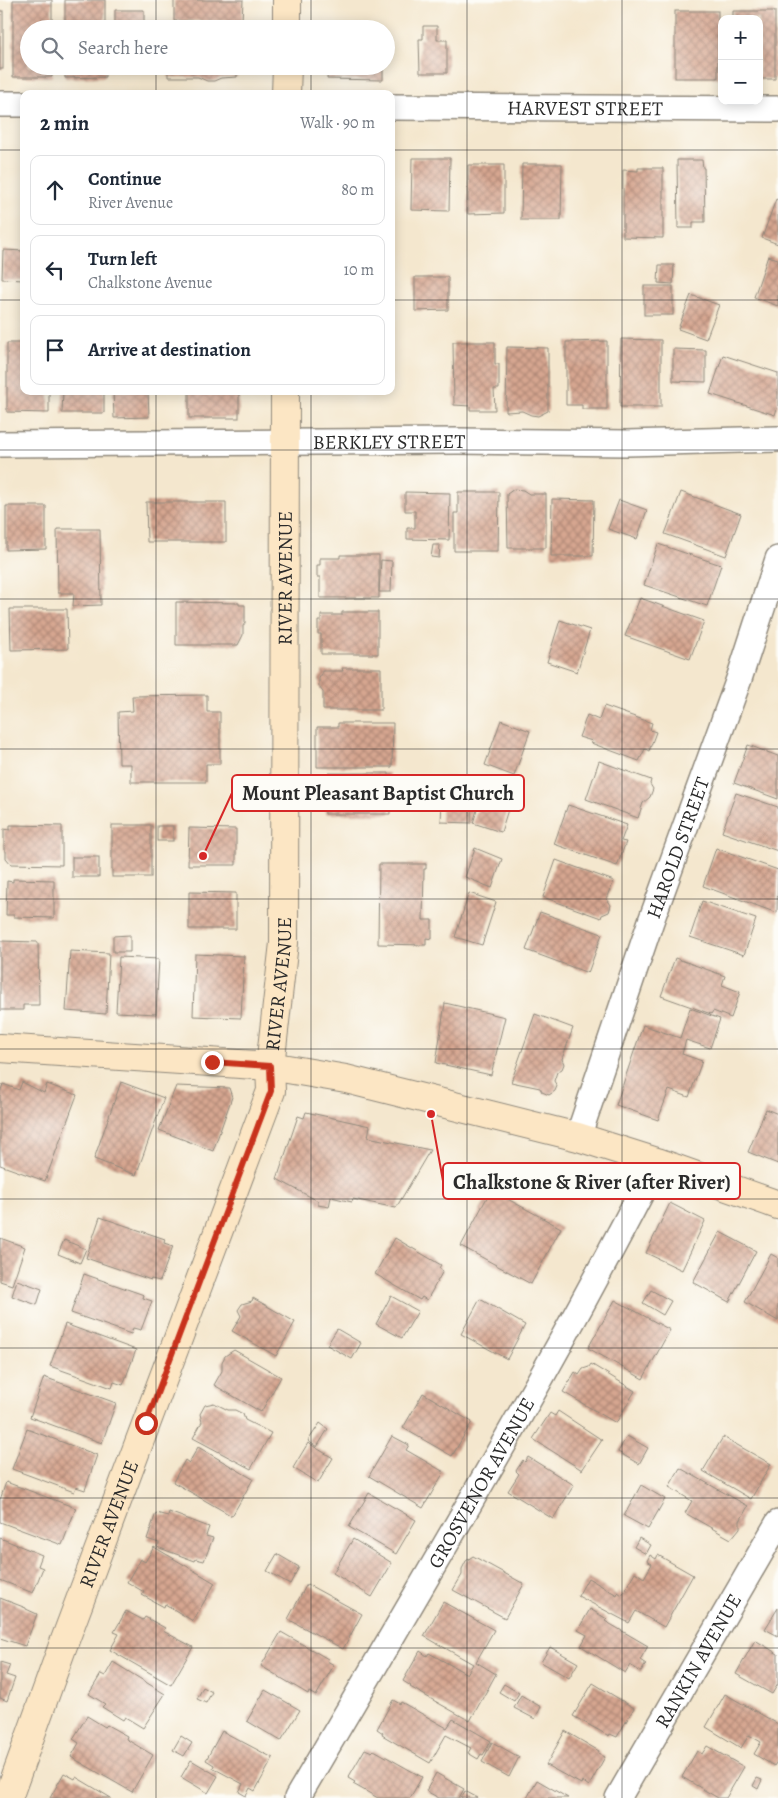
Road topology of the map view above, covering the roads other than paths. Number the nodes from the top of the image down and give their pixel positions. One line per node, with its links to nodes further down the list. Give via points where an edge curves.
1 (287, 0): 2 (street)
2 (287, 20)
3 (287, 75): 4 (street)
4 (286, 90)
5 (0, 104): 6 (street)
6 (20, 104)
7 (395, 107): 8 (street, HARVEST STREET)
8 (778, 109)
9 (285, 395): 11 (street, RIVER AVENUE)
10 (778, 439): 11 (street, BERKLEY STREET, via 627,443)
11 (285, 442): 12 (street, BERKLEY STREET); 15 (street, RIVER AVENUE, via 284,943)
12 (0, 444)
13 (778, 559): 16 (street, HAROLD STREET)
14 (0, 1048): 15 (street)
15 (270, 1066): 16 (street, via 346,1079); 20 (street, RIVER AVENUE, via 271,1091)
16 (578, 1137): 17 (street)
17 (657, 1162): 18 (street); 21 (street, GROSVENOR AVENUE, via 580,1308)
18 (778, 1205)
19 (778, 1523): 22 (street, RANKIN AVENUE)
20 (8, 1798)
21 (297, 1798)
22 (618, 1798)

